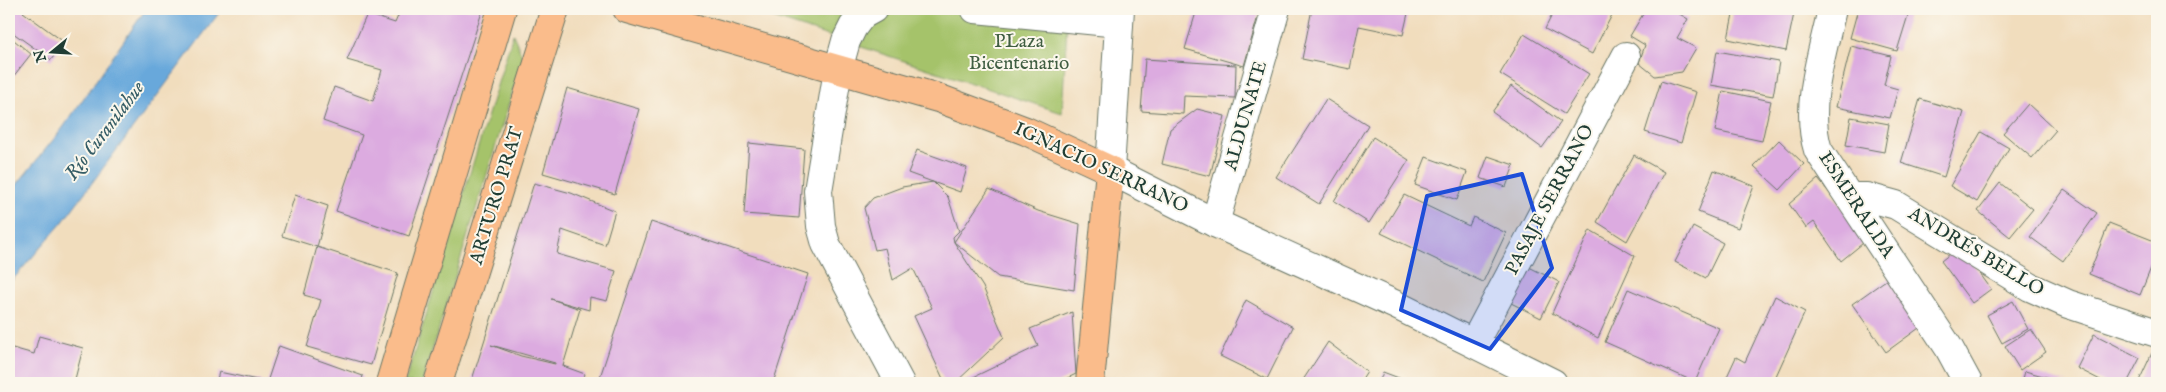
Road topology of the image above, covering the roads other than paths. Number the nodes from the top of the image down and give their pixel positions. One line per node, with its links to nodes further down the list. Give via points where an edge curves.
1 (502, 9): 17 (main road)
2 (555, 9): 18 (main road, ARTURO PRAT)
3 (628, 9): 10 (main road, IGNACIO SERRANO)
4 (873, 9): 10 (street, via 862,15 853,27)
5 (975, 9): 8 (street)
6 (1276, 9): 13 (street, ALDUNATE)
7 (1832, 9): 12 (street, ESMERALDA, via 1813,102 1814,135 1818,150)
8 (1120, 16): 11 (street)
9 (1626, 56): 15 (street, PASAJE SERRANO)
10 (838, 70): 11 (main road, IGNACIO SERRANO, via 955,105 1026,131); 19 (street, via 818,190 820,226 834,261)
11 (1110, 170): 13 (street, IGNACIO SERRANO); 20 (main road)
12 (1851, 197): 14 (street, ANDRÉS BELLO, via 1868,197 1896,205 2030,287 2068,304); 21 (street, ESMERALDA, via 1950,348)
13 (1216, 223): 15 (street, IGNACIO SERRANO)
14 (2157, 333)
15 (1474, 343): 16 (street, IGNACIO SERRANO)
16 (1545, 382)
17 (390, 383)
18 (438, 383)
19 (900, 383)
20 (1090, 383)
21 (1968, 383)

